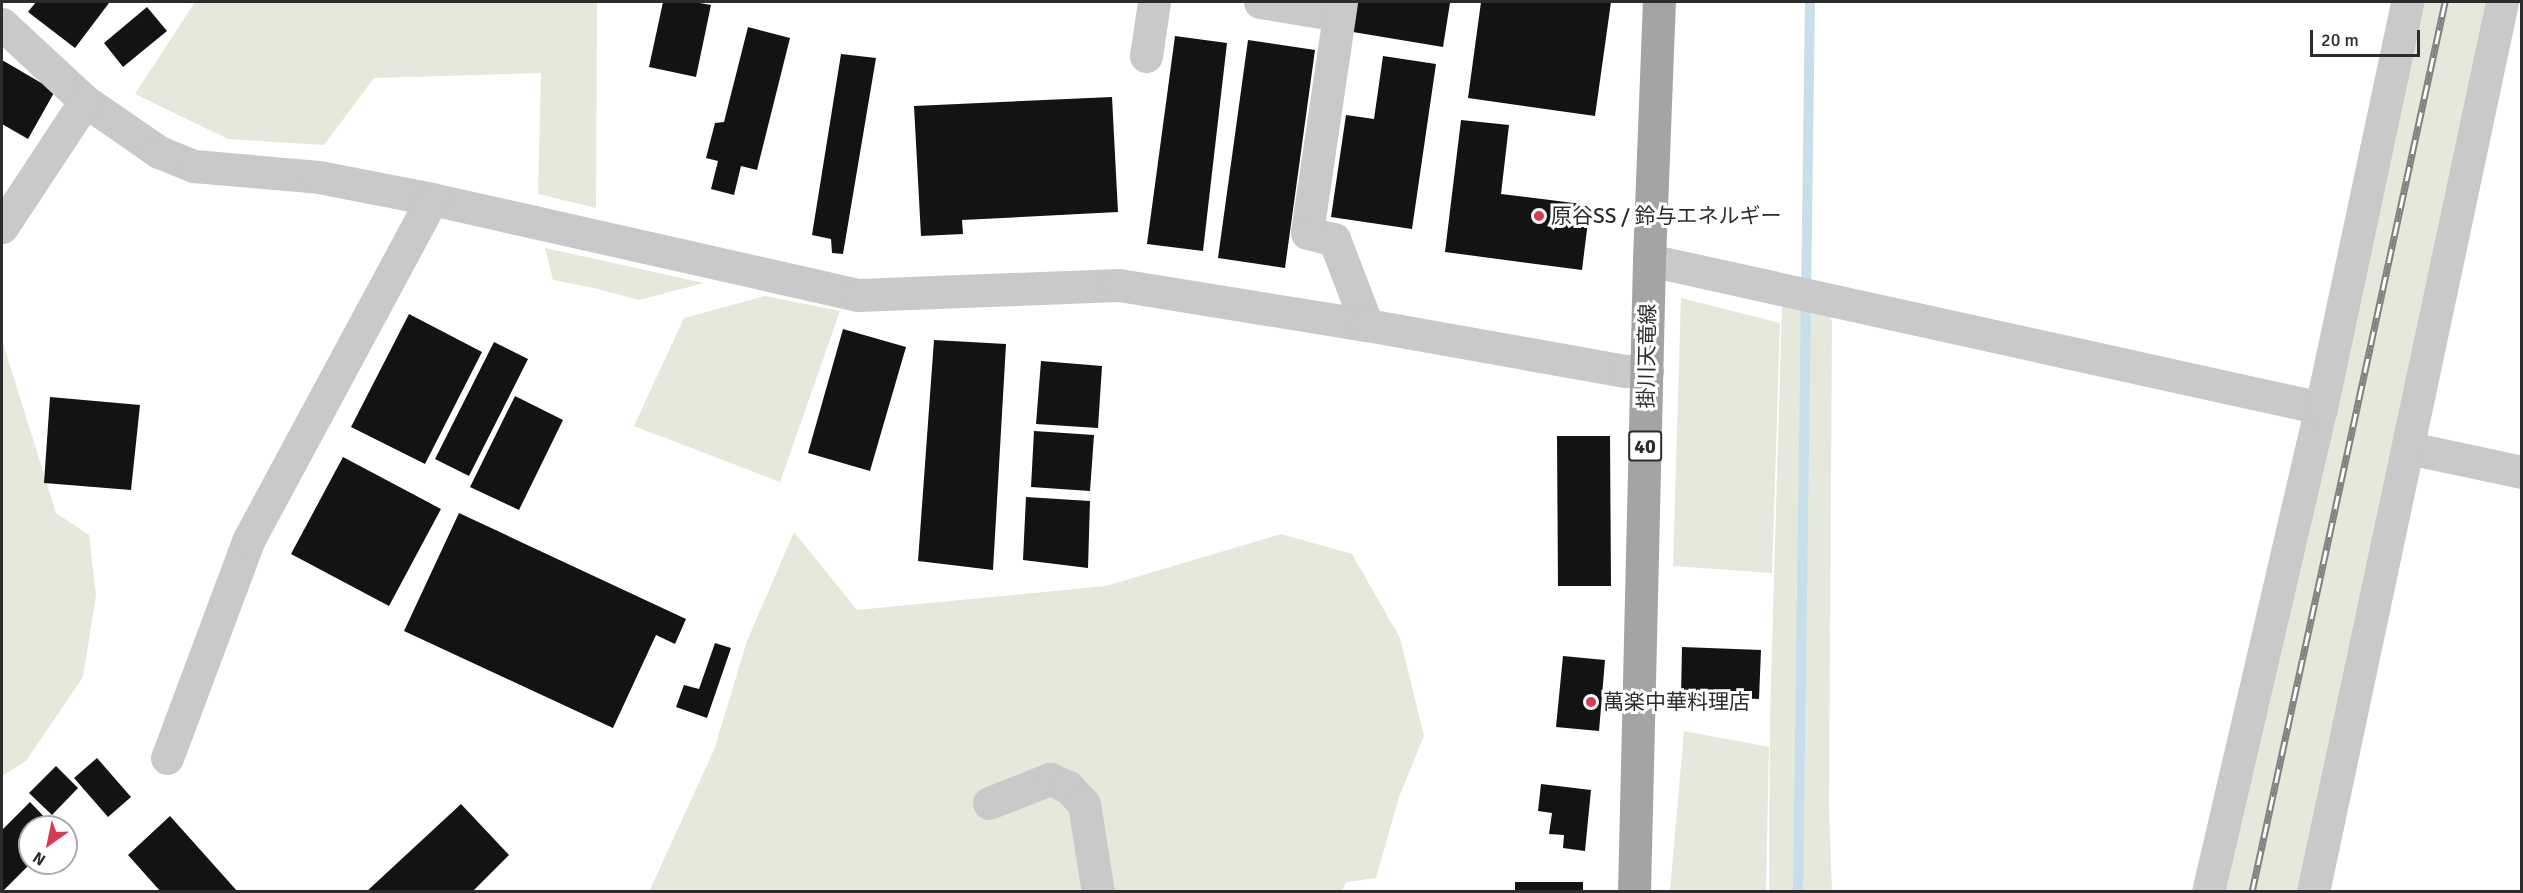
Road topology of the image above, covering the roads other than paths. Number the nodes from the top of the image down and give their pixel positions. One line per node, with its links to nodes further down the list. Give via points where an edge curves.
1 (5, 2): 7 (street)
2 (1154, 2): 10 (street)
3 (1260, 2): 8 (street)
4 (1659, 2): 14 (main road, 掛川天竜線 / 40)
5 (2407, 2): 17 (street)
6 (2502, 2): 18 (street)
7 (2, 5)
8 (1340, 8): 15 (street, via 1307,233 1335,239)
9 (2, 24): 11 (street)
10 (1146, 56)
11 (85, 101): 12 (street, via 159,152 194,166 319,177); 13 (street)
12 (432, 199): 15 (street, via 858,295 1119,285); 20 (street, via 249,539)
13 (2, 227)
14 (1649, 260): 16 (main road, 掛川天竜線 / 40); 17 (street)
15 (1367, 325): 16 (street, via 1625,371)
16 (1647, 371): 23 (main road, 掛川天竜線 / 40)
17 (2321, 408): 24 (street)
18 (2409, 448): 19 (street); 25 (street)
19 (2522, 472)
20 (167, 758)
21 (989, 803): 22 (street, via 1050,779 1068,787 1084,804)
22 (1098, 891)
23 (1634, 891)
24 (2208, 891)
25 (2313, 891)

